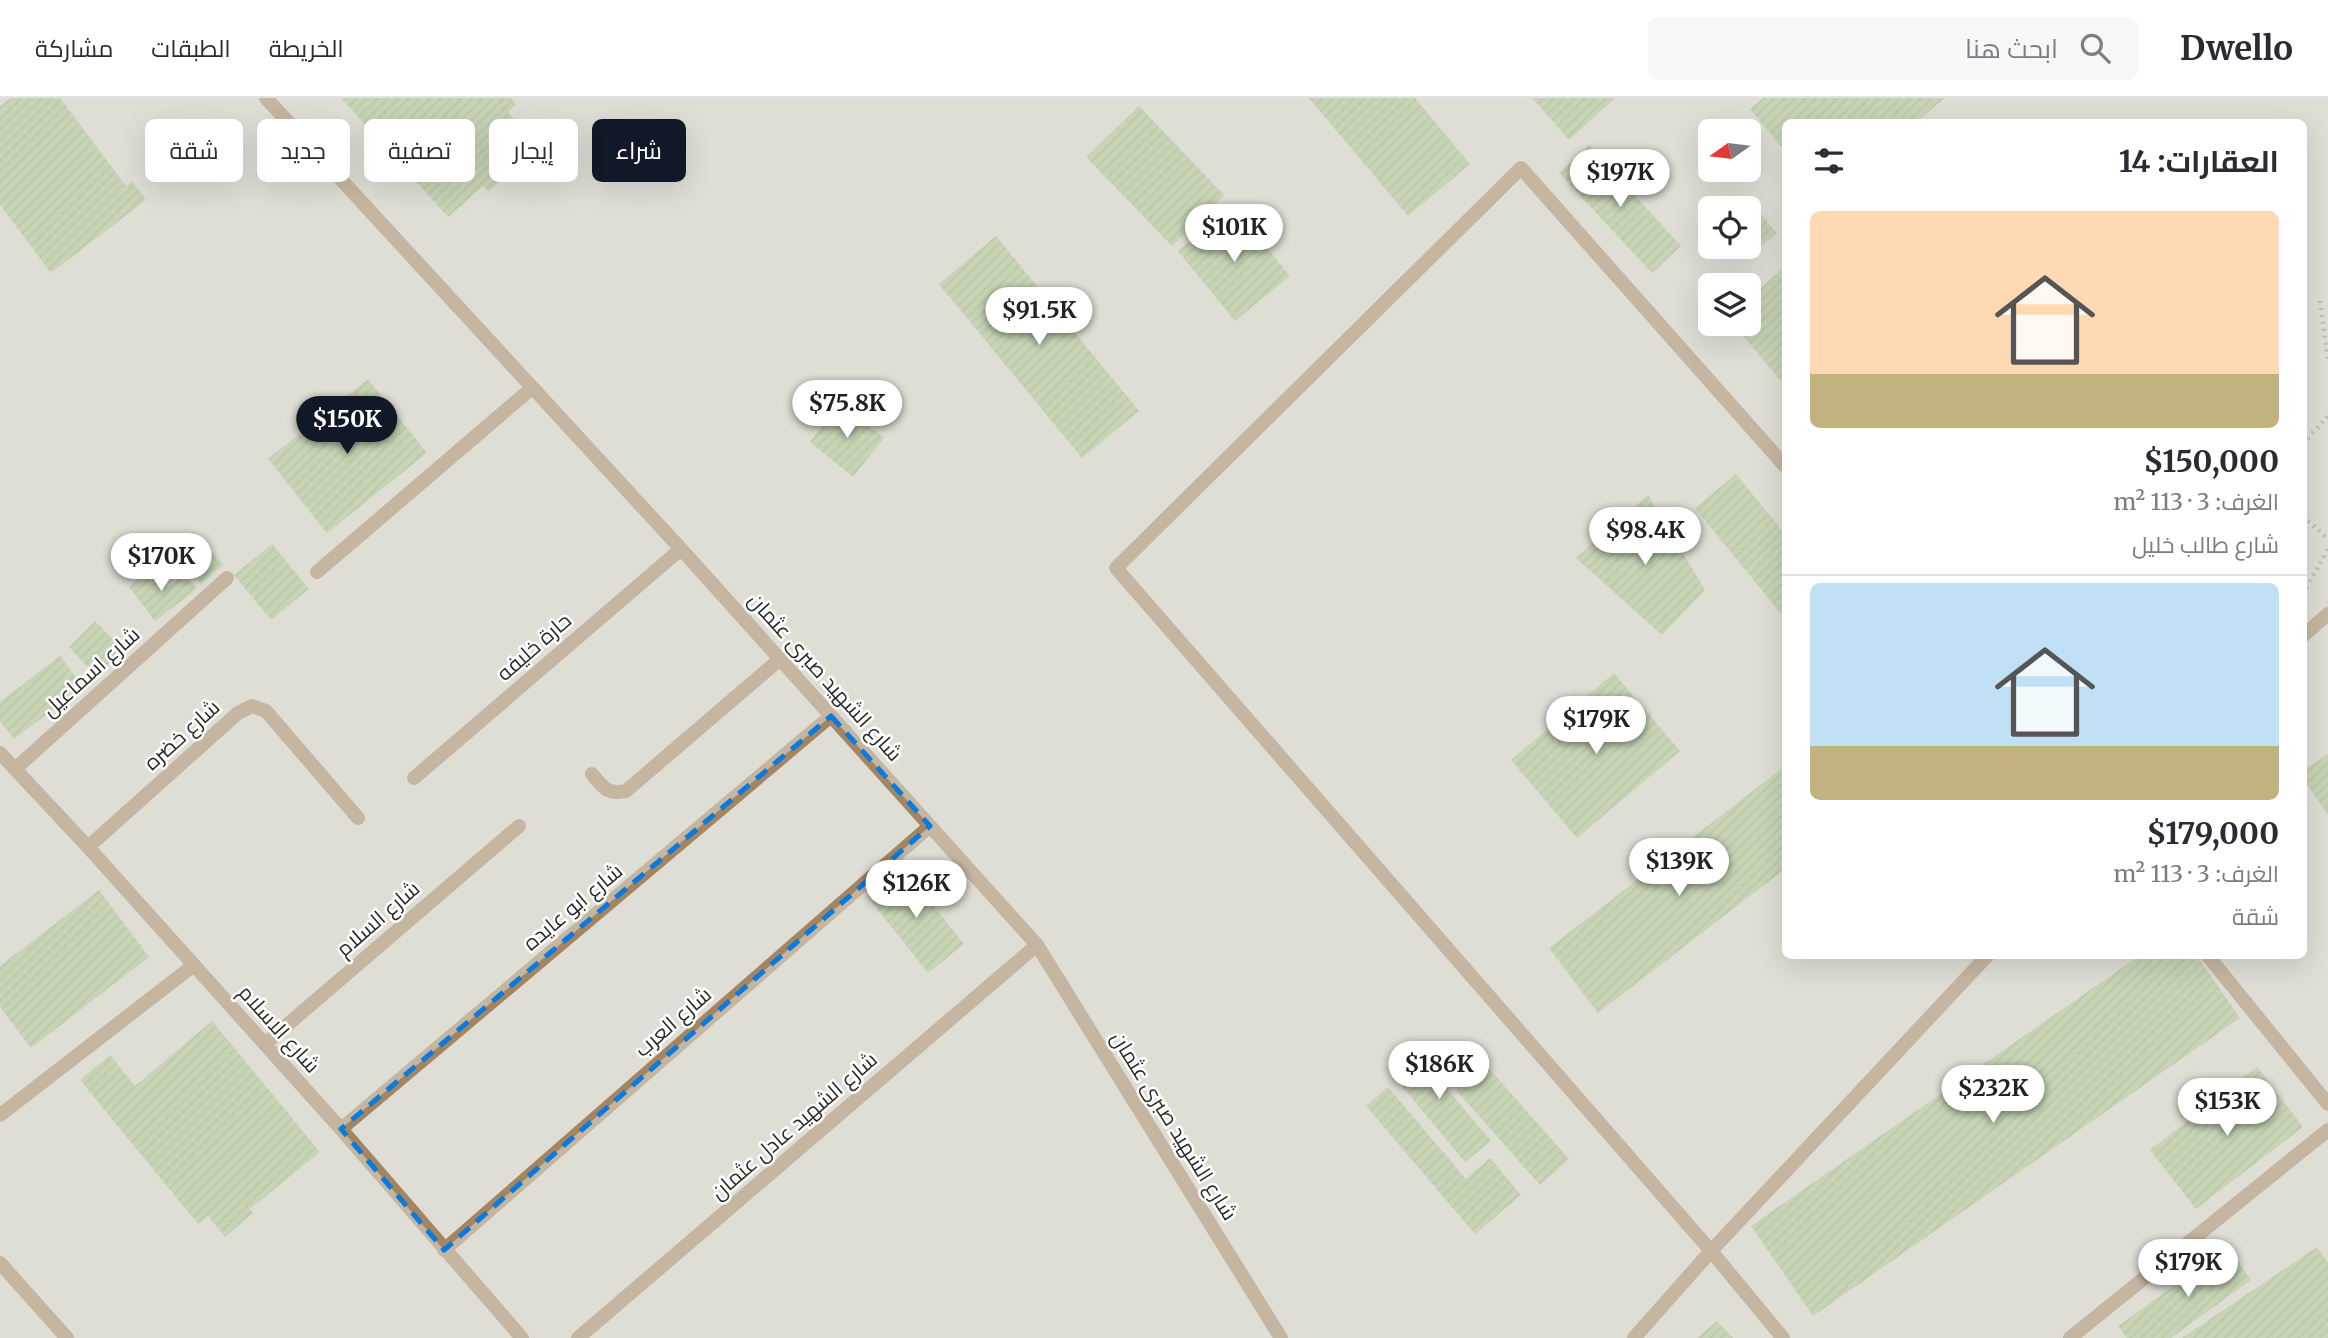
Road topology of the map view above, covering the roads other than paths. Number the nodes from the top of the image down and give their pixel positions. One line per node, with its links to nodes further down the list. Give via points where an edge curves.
1 (267, 98): 2 (street, شارع الشهيد صبرى عثمان)
2 (531, 388): 4 (street, شارع الشهيد صبرى عثمان); 5 (street)
3 (1782, 463): 29 (street, via 1521,168 1116,568)
4 (681, 549): 9 (street, شارع الشهيد صبرى عثمان); 14 (street, حارة خليفه)
5 (317, 572)
6 (227, 578): 12 (street, شارع اسماعيل)
7 (2328, 614): 8 (street)
8 (2307, 632)
9 (780, 659): 10 (street, شارع الشهيد صبرى عثمان); 13 (street, via 626,791 605,790)
10 (831, 716): 17 (street, شارع الشهيد صبرى عثمان); 26 (street, شارع ابو عايده)
11 (0, 753): 12 (street, شارع الاسلام)
12 (15, 769): 18 (street, شارع الاسلام)
13 (592, 774)
14 (414, 778)
15 (358, 818): 18 (street, شارع خضره, via 266,711 252,706 238,713)
16 (519, 826): 23 (street, شارع السلام)
17 (930, 826): 19 (street, شارع الشهيد صبرى عثمان); 28 (street, شارع العرب)
18 (88, 847): 22 (street, شارع الاسلام)
19 (1037, 945): 33 (street, شارع الشهيد عادل عثمان); 34 (street, شارع الشهيد صبرى عثمان)
20 (1982, 959): 29 (street)
21 (2210, 959): 24 (street)
22 (194, 965): 23 (street, شارع الاسلام); 25 (street)
23 (265, 1044): 26 (street, شارع الاسلام)
24 (2328, 1104)
25 (0, 1115)
26 (341, 1129): 28 (street, شارع الاسلام)
27 (2328, 1130): 37 (street)
28 (444, 1250): 32 (street, شارع الاسلام)
29 (1711, 1251): 35 (street); 36 (street)
30 (0, 1263): 31 (street)
31 (67, 1338)
32 (522, 1338)
33 (578, 1338)
34 (1281, 1338)
35 (1634, 1338)
36 (1783, 1338)
37 (2070, 1338)

